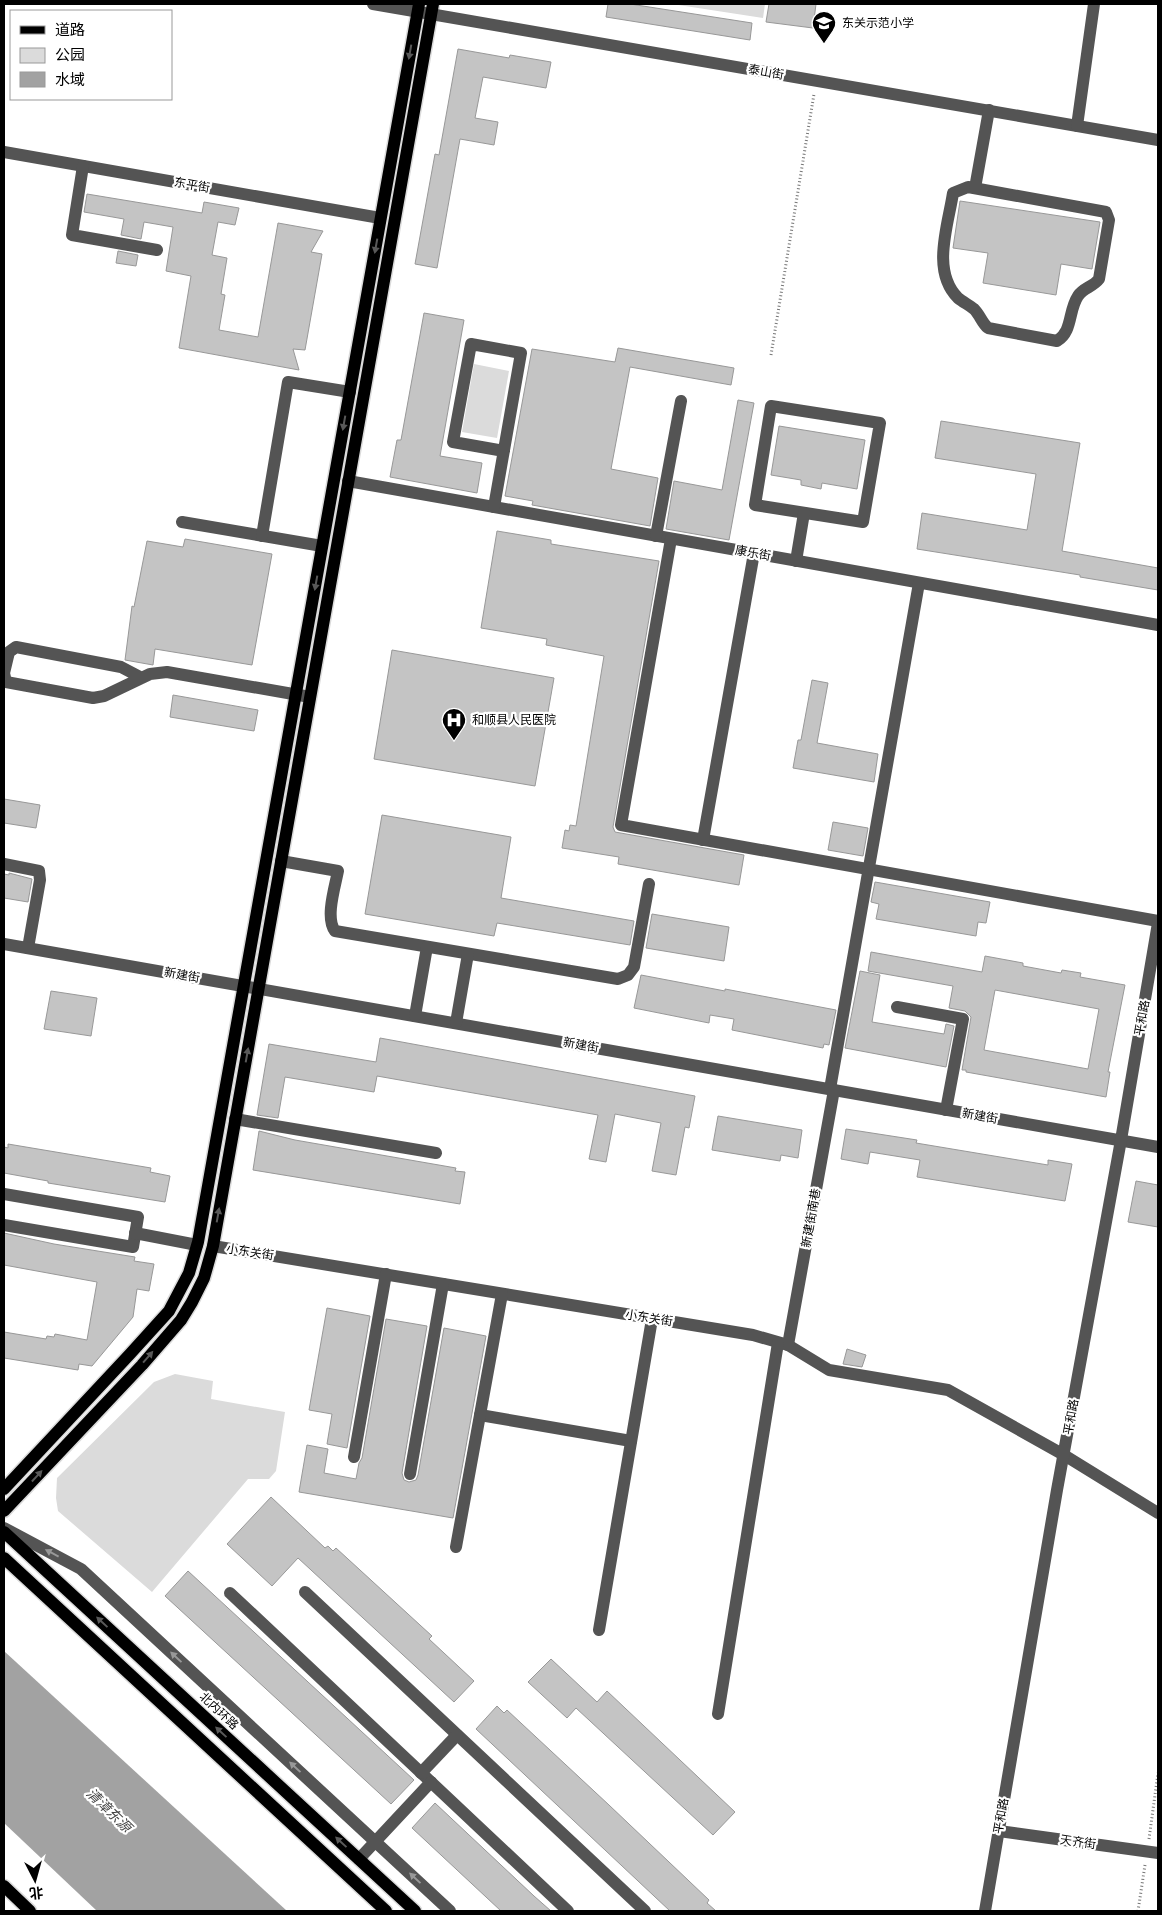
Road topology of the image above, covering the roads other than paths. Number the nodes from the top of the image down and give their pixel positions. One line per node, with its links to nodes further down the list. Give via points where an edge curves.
1 (373, 4): 3 (street, 泰山街)
2 (1094, 4): 6 (street)
3 (418, 8): 4 (street, 泰山街); 11 (main road, one-way to 11)
4 (432, 9): 5 (street, 泰山街); 16 (main road)
5 (989, 110): 6 (street, 泰山街); 10 (street)
6 (1076, 126): 7 (street, 泰山街)
7 (1158, 140)
8 (4, 152): 9 (street, 东平街)
9 (84, 166): 11 (street, 东平街); 12 (street, via 72,235)
10 (975, 188): 10 (street, via 968,187 953,193 943,255 944,275 950,288 976,310 992,330 1057,341 1066,333 1077,297 1099,279 1109,220 1106,212)
11 (380, 218): 13 (main road, one-way to 13)
12 (157, 250)
13 (350, 392): 20 (street, via 288,382); 23 (main road, one-way to 23)
14 (681, 401): 21 (street)
15 (504, 451): 15 (street, via 522,353 471,344 453,442); 17 (street)
16 (348, 481): 17 (street, 康乐街); 30 (main road)
17 (494, 507): 21 (street, 康乐街)
18 (804, 512): 18 (street, via 755,505 771,406 880,423 863,522); 25 (street)
19 (182, 522): 20 (street)
20 (262, 536): 23 (street)
21 (656, 536): 22 (street, 康乐街)
22 (671, 539): 24 (street, 康乐街); 31 (street, via 621,825)
23 (322, 546): 29 (main road, one-way to 29)
24 (754, 553): 25 (street, 康乐街); 31 (street)
25 (796, 561): 26 (street, 康乐街)
26 (919, 583): 27 (street, 康乐街); 34 (street, 新建街南巷)
27 (1158, 625)
28 (142, 678): 28 (street, via 93,698 6,682 4,673 9,652 16,647 121,667); 29 (street, via 167,672)
29 (296, 694): 30 (street); 41 (main road)
30 (310, 697): 32 (main road)
31 (703, 840): 34 (street)
32 (281, 861): 38 (street, via 338,871 330,917 335,931); 42 (main road)
33 (4, 864): 39 (street, via 40,871)
34 (869, 870): 36 (street); 46 (street, 新建街南巷)
35 (649, 884): 40 (street, via 634,967 628,975 618,979)
36 (1158, 922): 49 (street, 平和路)
37 (4, 944): 39 (street, 新建街)
38 (427, 947): 40 (street); 44 (street)
39 (28, 948): 41 (street, 新建街)
40 (468, 954): 45 (street)
41 (244, 986): 42 (street, 新建街); 55 (main road)
42 (258, 988): 44 (street, 新建街); 48 (main road, one-way to 42)
43 (898, 1007): 47 (street, via 962,1019)
44 (415, 1016): 45 (street, 新建街)
45 (456, 1023): 46 (street, 新建街)
46 (832, 1090): 47 (street, 新建街); 61 (street, 新建街南巷)
47 (946, 1110): 49 (street, 新建街)
48 (235, 1119): 51 (street); 56 (main road, one-way to 48)
49 (1121, 1140): 50 (street, 新建街); 64 (street, 平和路)
50 (1158, 1147)
51 (436, 1153)
52 (4, 1194): 54 (street, via 138,1217)
53 (4, 1225): 54 (street, via 133,1247)
54 (135, 1233): 55 (street)
55 (197, 1245): 67 (main road, via 189,1273 169,1311)
56 (213, 1246): 57 (street, 小东关街); 68 (main road, one-way to 56, via 181,1320 204,1278)
57 (386, 1274): 58 (street, 小东关街); 65 (street)
58 (443, 1284): 59 (street, 小东关街); 66 (street)
59 (502, 1294): 60 (street, 小东关街); 62 (street)
60 (652, 1318): 61 (street, 小东关街, via 753,1335); 63 (street)
61 (783, 1344): 64 (street, 小东关街, via 829,1370 948,1390); 77 (street, 新建街南巷)
62 (480, 1415): 63 (street); 72 (street)
63 (631, 1441): 76 (street)
64 (1064, 1454): 69 (street, 小东关街); 81 (street, 平和路)
65 (354, 1457)
66 (410, 1474)
67 (4, 1489)
68 (4, 1511)
69 (1158, 1513)
70 (4, 1528): 82 (street, one-way to 70, via 80,1569)
71 (4, 1532): 84 (main road, 北内环路, one-way to 71)
72 (456, 1546)
73 (4, 1558): 87 (main road)
74 (305, 1592): 78 (street)
75 (230, 1593): 79 (street)
76 (599, 1630)
77 (718, 1714)
78 (457, 1735): 79 (street); 91 (street)
79 (421, 1773): 80 (street)
80 (431, 1782): 82 (street); 90 (street)
81 (999, 1831): 83 (street, 天齐街); 92 (street, 平和路)
82 (375, 1841): 84 (street); 89 (street, one-way to 82)
83 (1152, 1853)
84 (359, 1859): 88 (main road, 北内环路)
85 (4, 1886): 86 (main road)
86 (30, 1911)
87 (386, 1911)
88 (415, 1911)
89 (450, 1911)
90 (568, 1911)
91 (645, 1911)
92 (985, 1911)

